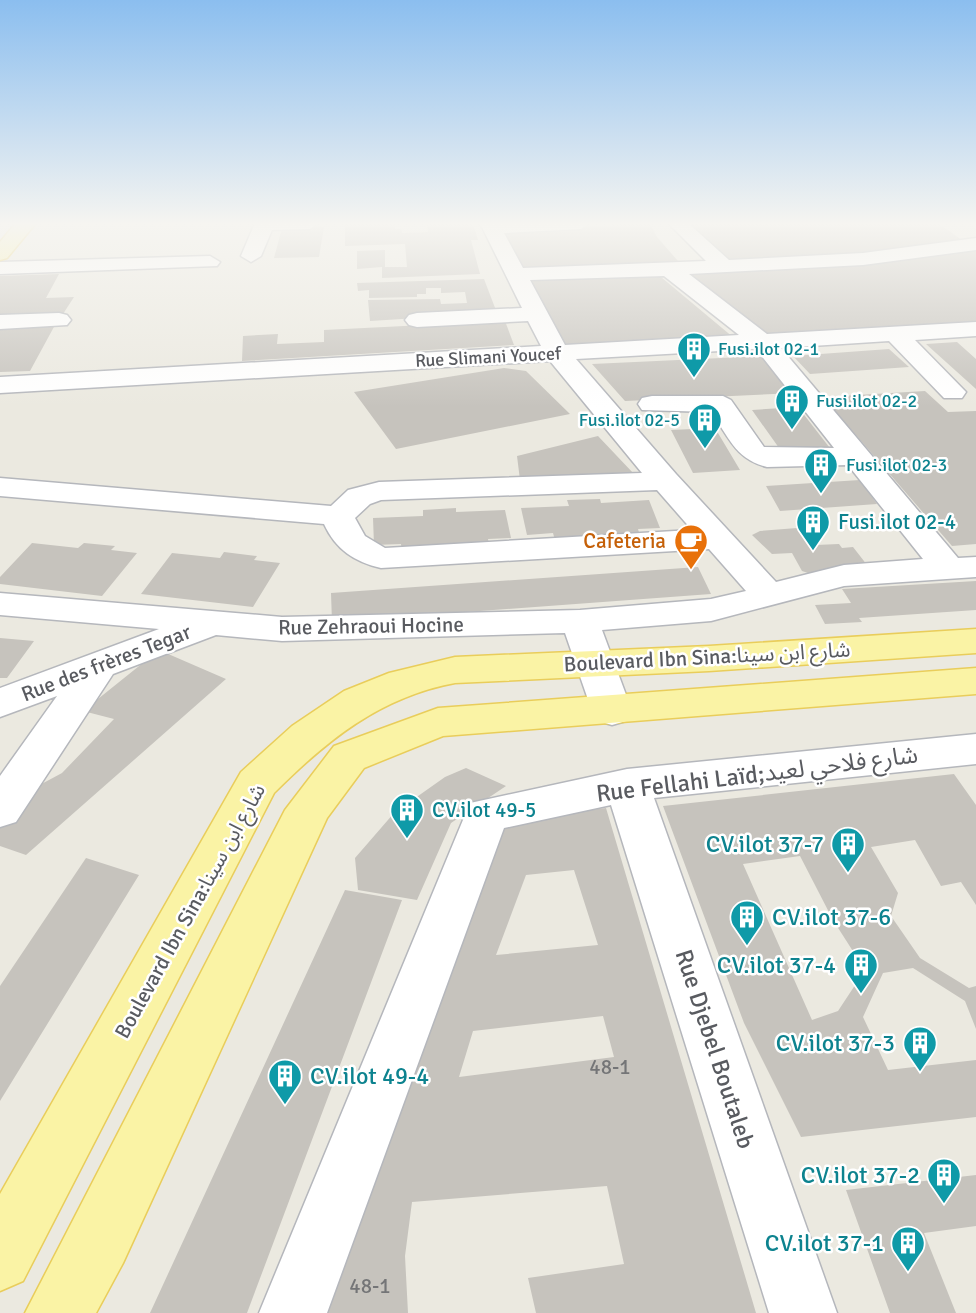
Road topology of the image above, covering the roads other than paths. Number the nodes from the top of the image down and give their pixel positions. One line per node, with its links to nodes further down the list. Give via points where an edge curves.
1 (519, 284): 3 (street)
2 (688, 284): 9 (street)
3 (535, 314): 5 (street); 10 (street)
4 (59, 320): 6 (street)
5 (417, 320)
6 (0, 322)
7 (973, 332): 8 (street, Rue Slimani Youcef)
8 (896, 334): 9 (street, Rue Slimani Youcef); 12 (street)
9 (765, 344): 10 (street, Rue Slimani Youcef); 14 (street)
10 (556, 352): 11 (street, Rue Slimani Youcef); 15 (street)
11 (0, 385)
12 (953, 392)
13 (652, 404): 14 (street, via 713,402 754,453 767,458)
14 (859, 456): 19 (street)
15 (665, 481): 17 (street, via 379,491 359,497); 18 (street)
16 (0, 487): 17 (street)
17 (338, 516): 18 (street, via 349,539 363,552 382,558)
18 (717, 539): 20 (street)
19 (959, 560): 20 (street, Rue Zehraoui Hocine, via 796,585)
20 (756, 600): 22 (street, Rue Zehraoui Hocine, via 711,610)
21 (0, 604): 23 (street, Rue Zehraoui Hocine)
22 (580, 621): 23 (street, Rue Zehraoui Hocine, via 282,629); 25 (street)
23 (212, 623): 26 (street, Rue des frères Tegar)
24 (976, 641): 25 (main road, Boulevard Ibn Sina:شارع ابن سينا)
25 (598, 664): 29 (street); 33 (main road, Boulevard Ibn Sina:شارع ابن سينا, via 480,667 405,681 349,705 310,730 257,783)
26 (99, 666): 28 (street, Rue des frères Tegar); 32 (street)
27 (976, 681): 29 (main road, Boulevard Ibn Sina:شارع ابن سينا)
28 (0, 704)
29 (612, 711): 34 (main road, Boulevard Ibn Sina:شارع ابن سينا, via 438,722 349,757 308,810 100,1240)
30 (976, 749): 31 (street, Rue Fellahi Laïd;شارع فلاحي لعيد)
31 (627, 785): 35 (street, Rue Fellahi Laïd;شارع فلاحي لعيد, via 486,814); 36 (street, Rue Djebel Boutaleb)
32 (0, 810)
33 (0, 1258)
34 (59, 1313)
35 (293, 1313)
36 (803, 1313)

